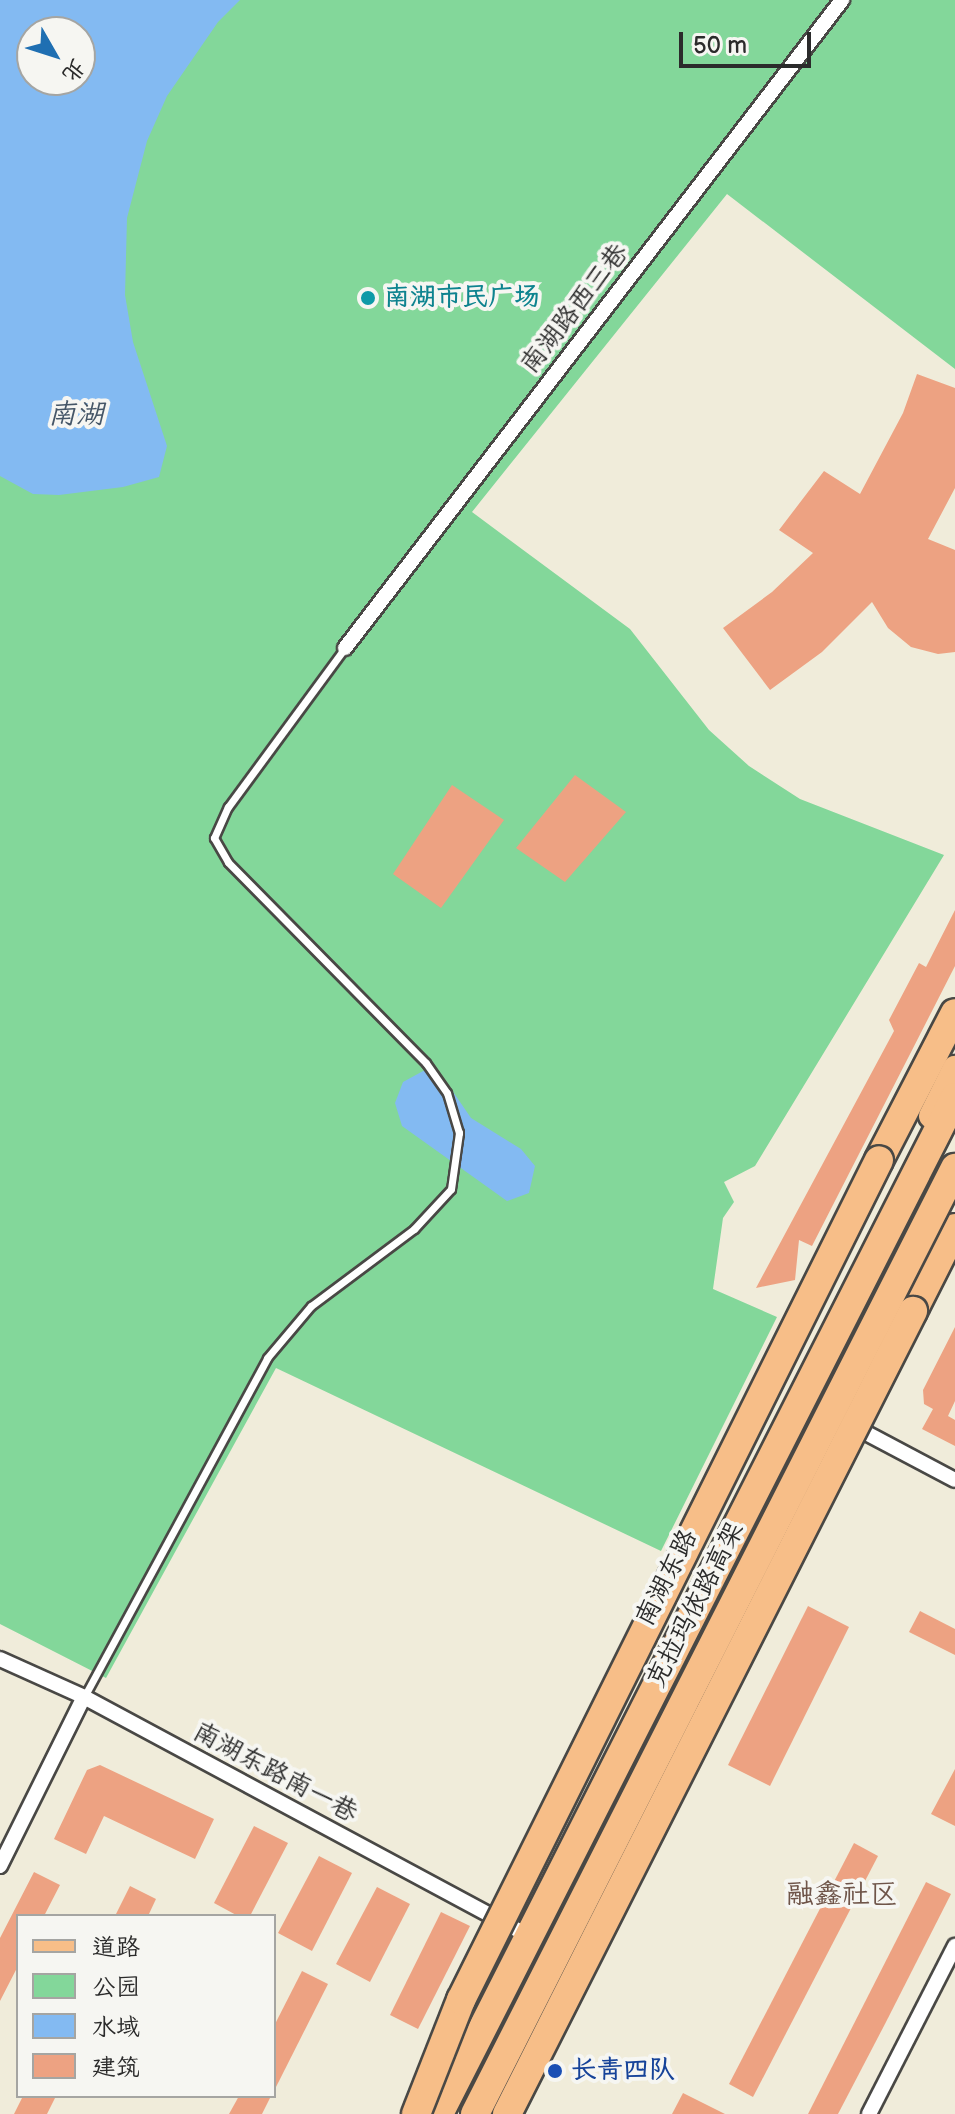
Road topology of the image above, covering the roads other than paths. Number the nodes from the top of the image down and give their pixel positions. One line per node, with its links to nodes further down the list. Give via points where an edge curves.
1 (842, 0): 2 (street, 南湖路西三巷)
2 (345, 648): 11 (lane, via 228,807 214,838 228,862 426,1063 447,1093 459,1133 451,1189 414,1229 311,1306 267,1358)
3 (955, 1013): 15 (highway, bridge, via 461,2000)
4 (955, 1068): 13 (main road, 南湖东路, via 634,1705)
5 (955, 1097): 16 (highway, 克拉玛依路高架)
6 (955, 1170): 8 (main road); 17 (highway, 克拉玛依路高架, bridge)
7 (955, 1228): 18 (highway, bridge)
8 (823, 1411): 9 (street); 17 (main road)
9 (955, 1480)
10 (0, 1659): 11 (street, 南湖东路南一巷)
11 (84, 1697): 12 (street); 13 (street, 南湖东路南一巷)
12 (0, 1866)
13 (525, 1934): 16 (main road, 南湖东路)
14 (955, 1946): 19 (street)
15 (416, 2114)
16 (436, 2114)
17 (472, 2114)
18 (507, 2114)
19 (869, 2114)

